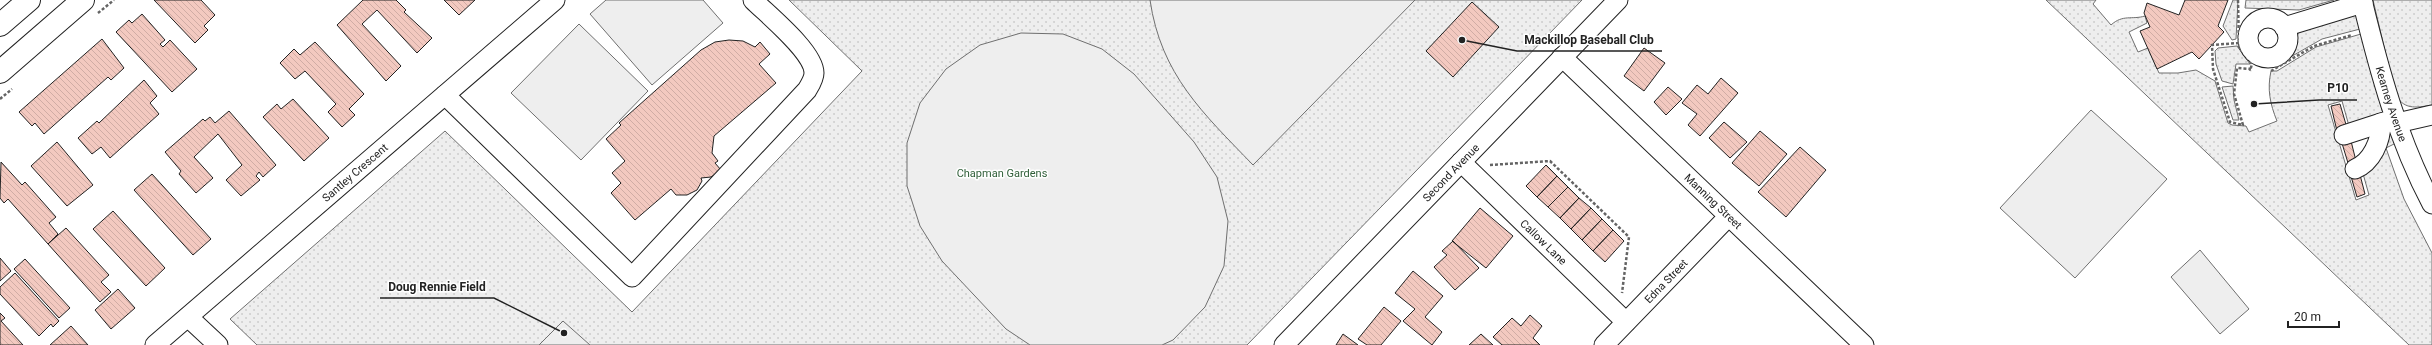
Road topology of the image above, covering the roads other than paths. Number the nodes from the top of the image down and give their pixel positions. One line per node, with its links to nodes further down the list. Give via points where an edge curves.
1 (29, 0): 7 (highway)
2 (83, 0): 10 (highway)
3 (554, 0): 11 (street, Santley Crescent)
4 (753, 0): 11 (street, via 808,56 814,73 812,81 807,90 632,277)
5 (1618, 0): 9 (street, Second Avenue)
6 (2362, 1): 8 (street); 13 (street, Kearney Avenue)
7 (0, 25)
8 (2284, 27)
9 (1562, 57): 15 (street, Second Avenue); 18 (street, Manning Street)
10 (0, 72)
11 (445, 95): 19 (street, Santley Crescent)
12 (2432, 115): 13 (street)
13 (2391, 122): 14 (street); 16 (street, via 2378,140 2372,156 2364,165); 17 (street, Kearney Avenue)
14 (2344, 135)
15 (1462, 162): 20 (street, Callow Lane); 23 (street, Second Avenue)
16 (2354, 168)
17 (2432, 204)
18 (1728, 217): 20 (street, Edna Street); 25 (street, Manning Street)
19 (188, 317): 21 (street, Santley Crescent); 22 (street)
20 (1620, 317): 24 (street, Edna Street)
21 (155, 345)
22 (218, 345)
23 (1284, 345)
24 (1604, 345)
25 (1864, 345)

